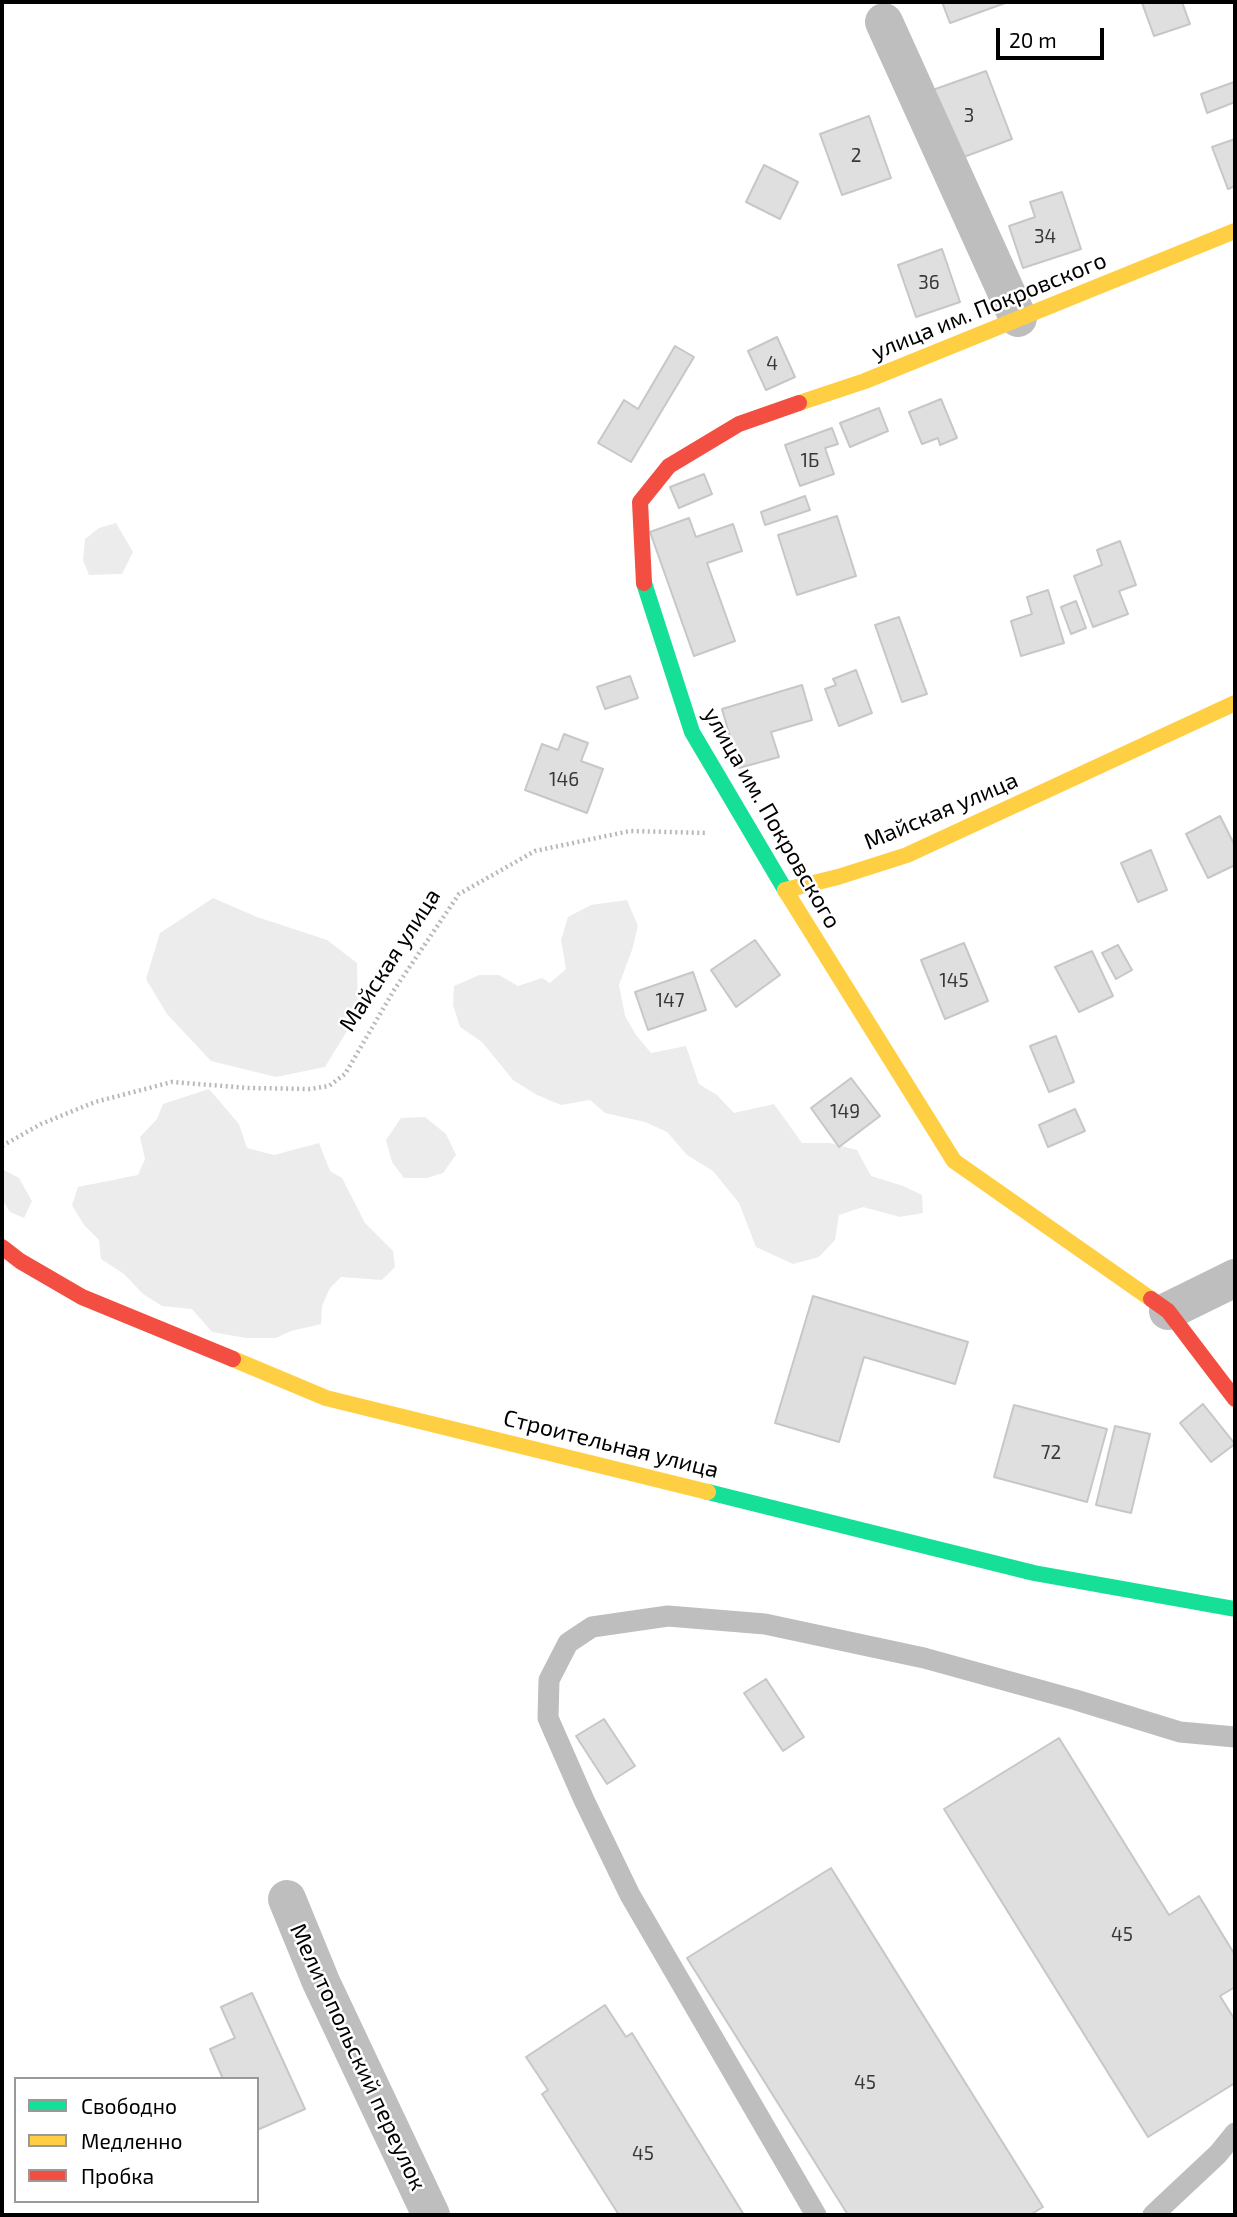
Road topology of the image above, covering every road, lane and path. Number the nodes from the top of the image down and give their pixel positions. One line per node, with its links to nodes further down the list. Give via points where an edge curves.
1 (884, 22): 3 (street)
2 (1235, 230): 3 (street, улица им. Покровского)
3 (1018, 318): 6 (street, улица им. Покровского, via 865,381 739,424 669,466 640,502 644,586 692,732)
4 (1235, 703): 6 (street, Майская улица, via 907,855)
5 (709, 833): 7 (path, Майская улица, via 630,831 535,852 459,894 394,990 345,1074 329,1086 274,1089 172,1082 95,1102)
6 (785, 890): 10 (street, улица им. Покровского, via 954,1161)
7 (2, 1146)
8 (2, 1247): 12 (street, Строительная улица, via 82,1297 326,1398 1034,1573)
9 (1235, 1278): 10 (street)
10 (1168, 1311): 11 (street, улица им. Покровского)
11 (1235, 1399)
12 (1235, 1609)
13 (1235, 1737): 17 (lane, via 1180,1732 924,1658 765,1624 668,1616 592,1627 568,1643 549,1680 548,1718 630,1895)
14 (287, 1899): 16 (street, Мелитопольский переулок)
15 (1235, 2133): 18 (lane)
16 (431, 2215)
17 (816, 2215)
18 (1153, 2215)

